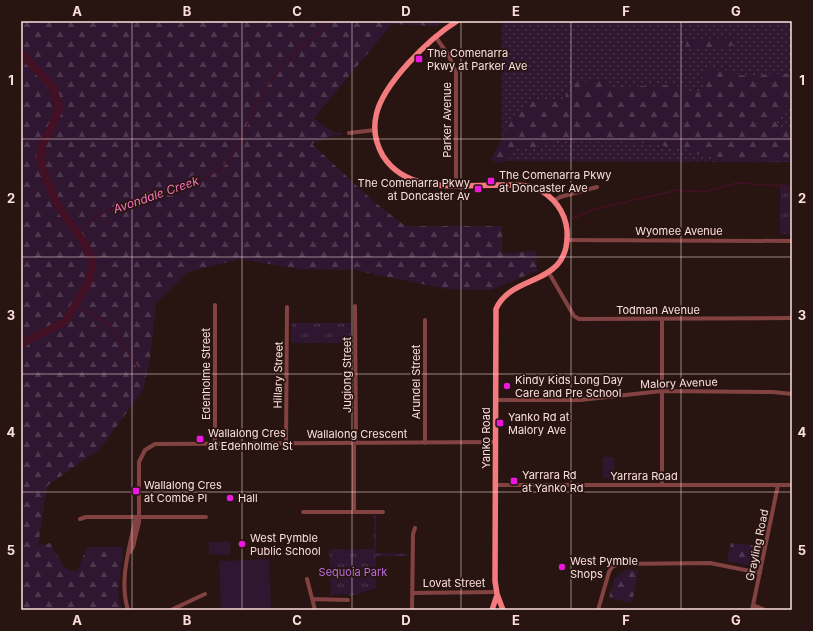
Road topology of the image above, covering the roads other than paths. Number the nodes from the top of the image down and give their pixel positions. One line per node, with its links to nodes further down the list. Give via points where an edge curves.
1 (457, 21): 2 (main road)
2 (435, 36): 3 (main road, via 383,96 376,115); 5 (street, Parker Avenue, via 449,56 456,73)
3 (375, 130): 4 (street); 5 (main road, via 382,153 401,175 420,183)
4 (349, 133)
5 (456, 185): 7 (main road, via 535,188)
6 (597, 187): 7 (street)
7 (554, 201): 8 (main road, via 565,220)
8 (566, 240): 9 (street, Wyomee Avenue); 10 (main road, via 561,258)
9 (792, 241)
10 (549, 273): 15 (street, Todman Avenue, via 576,318); 19 (main road, Yanko Road, via 513,289 502,298 496,309)
11 (215, 304): 21 (street, Edenholme Street)
12 (355, 306): 23 (street, Jugiong Street)
13 (287, 307): 22 (street, Hillary Street)
14 (792, 318): 15 (street, Todman Avenue)
15 (662, 319): 17 (street)
16 (425, 320): 24 (street, Arundel Street)
17 (662, 391): 18 (street, Malory Avenue); 19 (street, Malory Avenue, via 580,400); 27 (street)
18 (792, 394)
19 (496, 400): 20 (main road, Yanko Road)
20 (496, 442): 24 (street, Wallalong Crescent); 26 (main road, Yanko Road)
21 (215, 443): 22 (street, Wallalong Crescent); 32 (street, Wallalong Crescent, via 159,443 145,450 140,462)
22 (286, 443): 23 (street, Wallalong Crescent)
23 (355, 443): 24 (street, Wallalong Crescent); 30 (street, Jugiong Street)
24 (425, 443)
25 (778, 484): 27 (street, Yarrara Road); 28 (street, Yarrara Road); 36 (street, Grayling Road)
26 (496, 485): 27 (street, Yarrara Road); 39 (main road, Yanko Road)
27 (662, 485)
28 (792, 485)
29 (303, 512): 30 (street)
30 (354, 512): 31 (street)
31 (383, 512)
32 (138, 517): 33 (street); 34 (street); 46 (street, Wallalong Crescent, via 135,521 124,587)
33 (206, 517)
34 (80, 519)
35 (415, 528): 38 (street)
36 (760, 573): 43 (street, Grayling Road); 50 (street, via 710,563 618,564 609,572)
37 (307, 578): 41 (street)
38 (412, 593): 39 (street, Lovat Street); 49 (street)
39 (497, 593): 44 (main road, Yanko Road); 45 (main road, Yanko Road)
40 (205, 594): 47 (street)
41 (312, 599): 42 (street); 48 (street)
42 (348, 600)
43 (754, 605): 51 (street, Grayling Road); 52 (street)
44 (493, 609): 45 (main road, Yanko Road, via 497,605)
45 (504, 609)
46 (128, 610)
47 (171, 610)
48 (315, 610)
49 (412, 610)
50 (598, 610)
51 (752, 610)
52 (765, 610)

